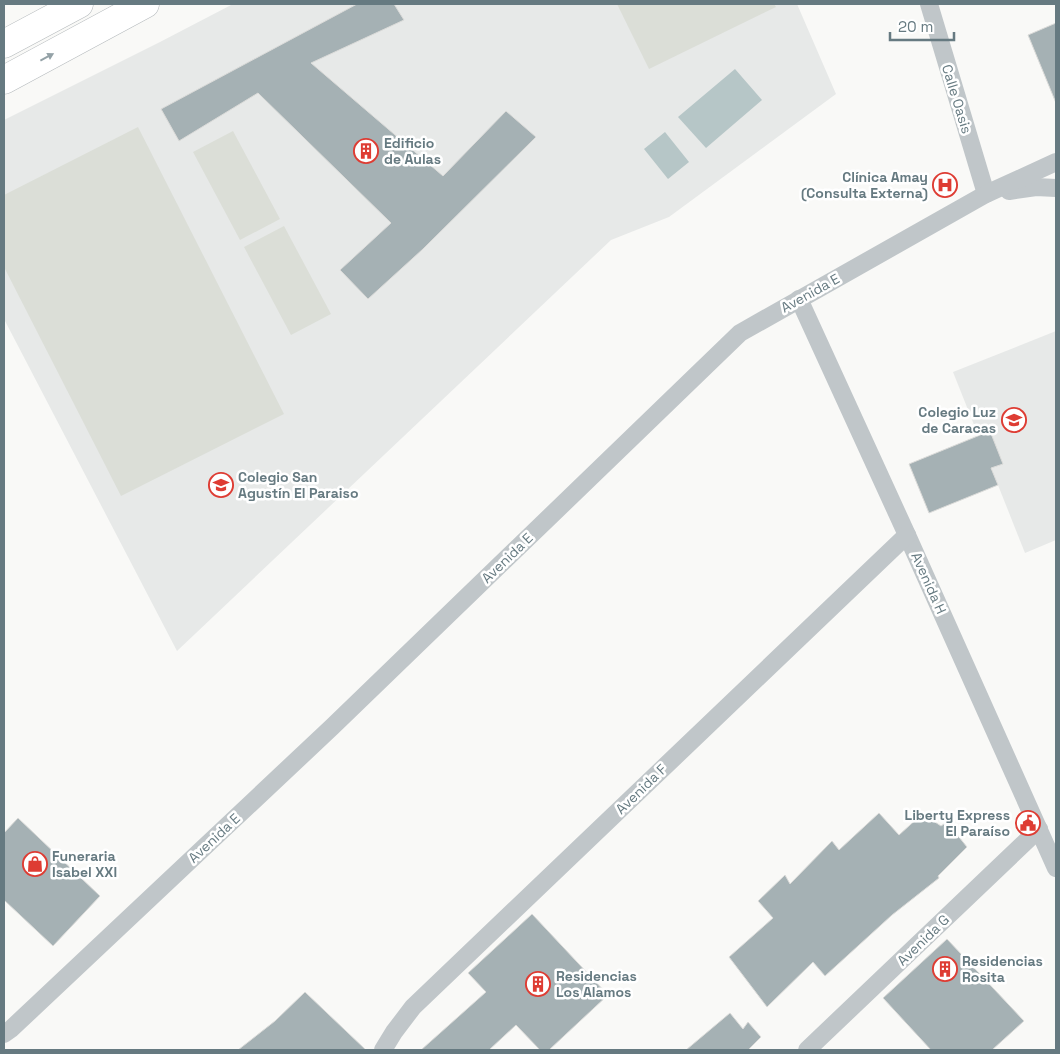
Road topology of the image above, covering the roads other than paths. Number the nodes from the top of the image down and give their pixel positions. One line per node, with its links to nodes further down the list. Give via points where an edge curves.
1 (79, 4): 4 (highway)
2 (145, 4): 5 (highway, one-way to 2)
3 (929, 4): 8 (street, Calle Oasis)
4 (4, 44)
5 (4, 80)
6 (1056, 162): 8 (street, Avenida E)
7 (1056, 188): 8 (street, via 1036,187)
8 (986, 194): 9 (street, Avenida E)
9 (799, 299): 10 (street, Avenida H); 13 (street, Avenida E, via 740,332 332,727)
10 (907, 535): 11 (street, Avenida H); 14 (street, Avenida F, via 413,1008)
11 (1039, 829): 12 (street, Avenida H); 15 (street, Avenida G)
12 (1056, 868)
13 (6, 1036)
14 (383, 1050)
15 (807, 1050)

